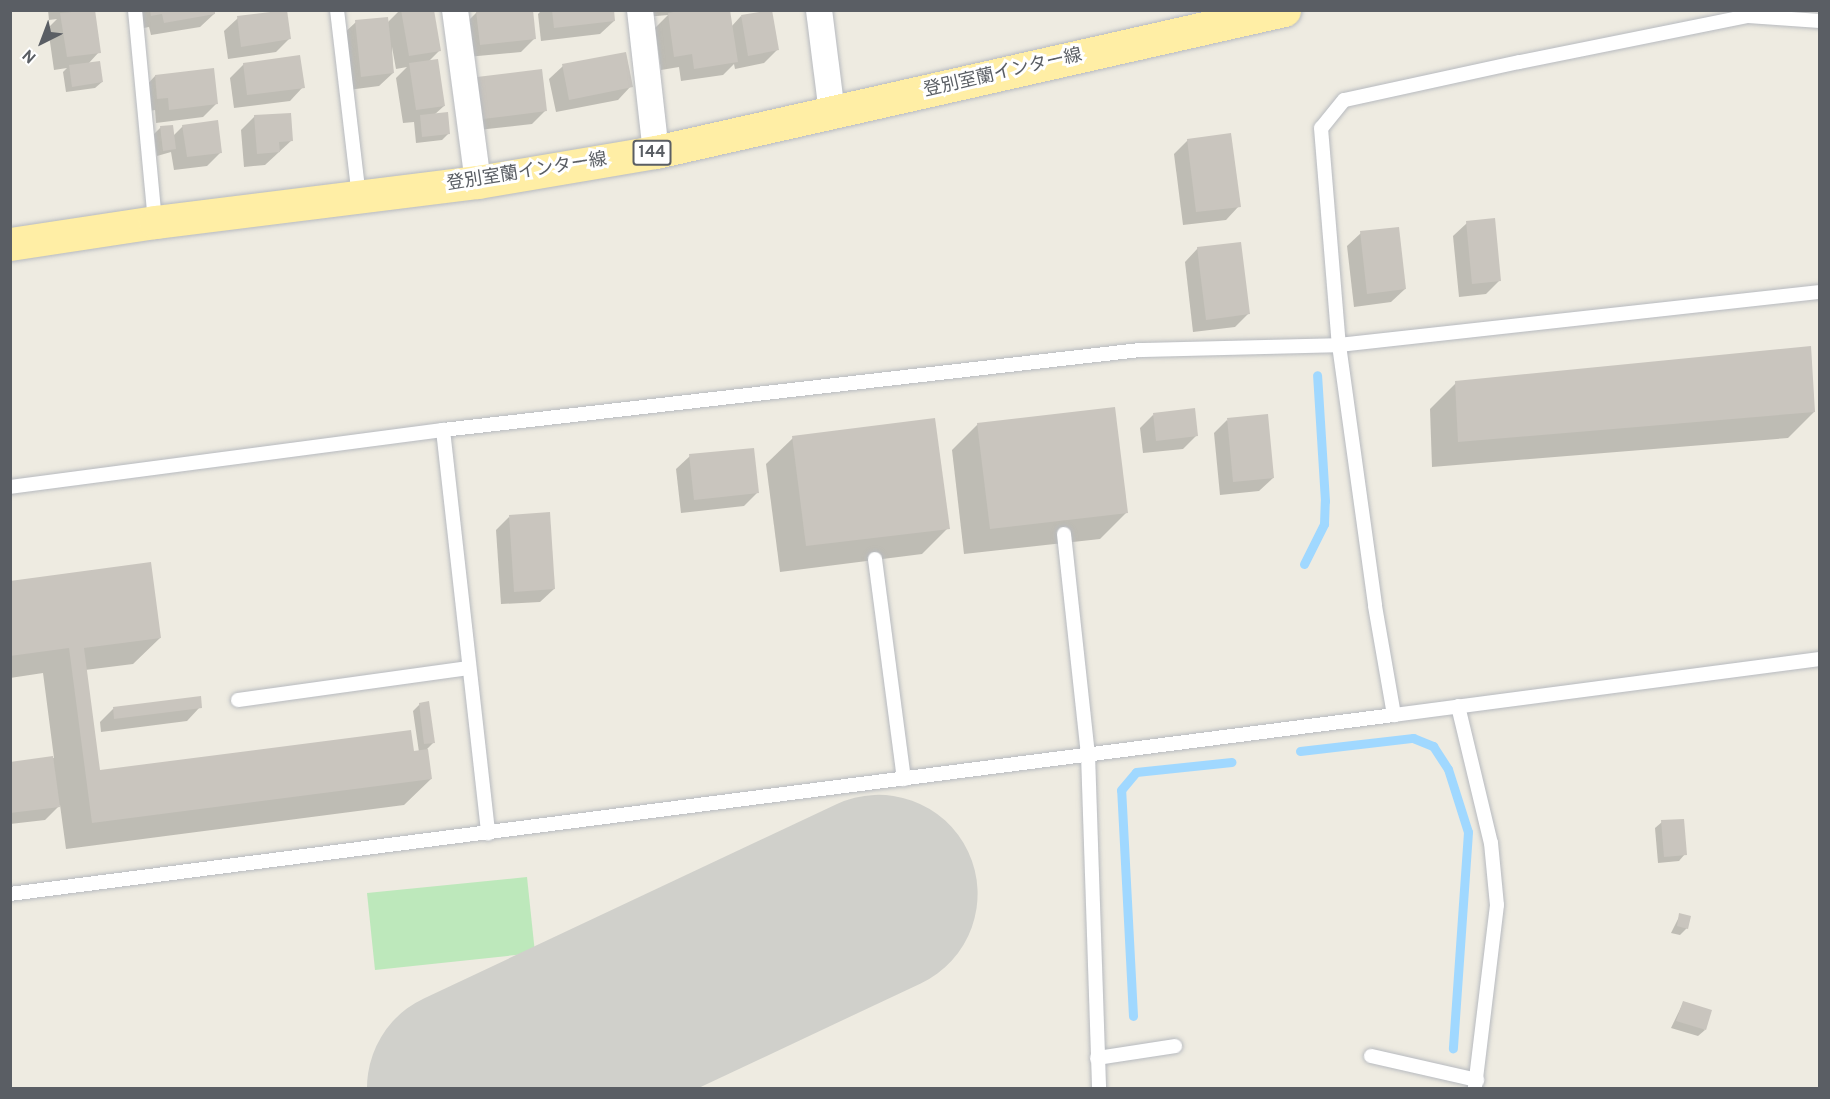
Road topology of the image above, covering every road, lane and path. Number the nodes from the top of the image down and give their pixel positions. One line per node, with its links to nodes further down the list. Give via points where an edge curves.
1 (135, 10): 13 (lane)
2 (337, 10): 12 (lane)
3 (455, 10): 11 (street)
4 (640, 10): 10 (street)
5 (819, 10): 9 (street)
6 (1284, 10): 7 (main road, 登別室蘭インター線 / 144)
7 (1199, 20): 9 (main road, 登別室蘭インター線 / 144)
8 (1820, 21): 16 (lane, via 1748,16 1344,100 1322,128)
9 (832, 113): 10 (main road, 登別室蘭インター線 / 144)
10 (656, 152): 11 (main road, 登別室蘭インター線 / 144)
11 (478, 182): 12 (main road, 登別室蘭インター線 / 144)
12 (359, 196): 13 (main road, 登別室蘭インター線 / 144)
13 (155, 222): 14 (main road, 登別室蘭インター線 / 144)
14 (10, 244)
15 (1820, 292): 16 (lane)
16 (1339, 345): 17 (lane, via 1140,350); 25 (lane)
17 (443, 430): 18 (lane); 22 (lane)
18 (10, 487)
19 (1064, 534): 26 (lane)
20 (875, 559): 27 (lane)
21 (1820, 658): 24 (lane)
22 (469, 668): 23 (lane); 28 (lane)
23 (238, 700)
24 (1458, 706): 25 (lane); 33 (lane, via 1491,843 1497,905)
25 (1394, 715): 26 (lane)
26 (1088, 754): 27 (lane); 32 (lane)
27 (904, 779): 28 (lane)
28 (488, 834): 29 (lane)
29 (10, 894)
30 (1175, 1046): 32 (lane)
31 (1371, 1056): 33 (lane)
32 (1097, 1058): 34 (lane)
33 (1476, 1084)
34 (1099, 1089)

